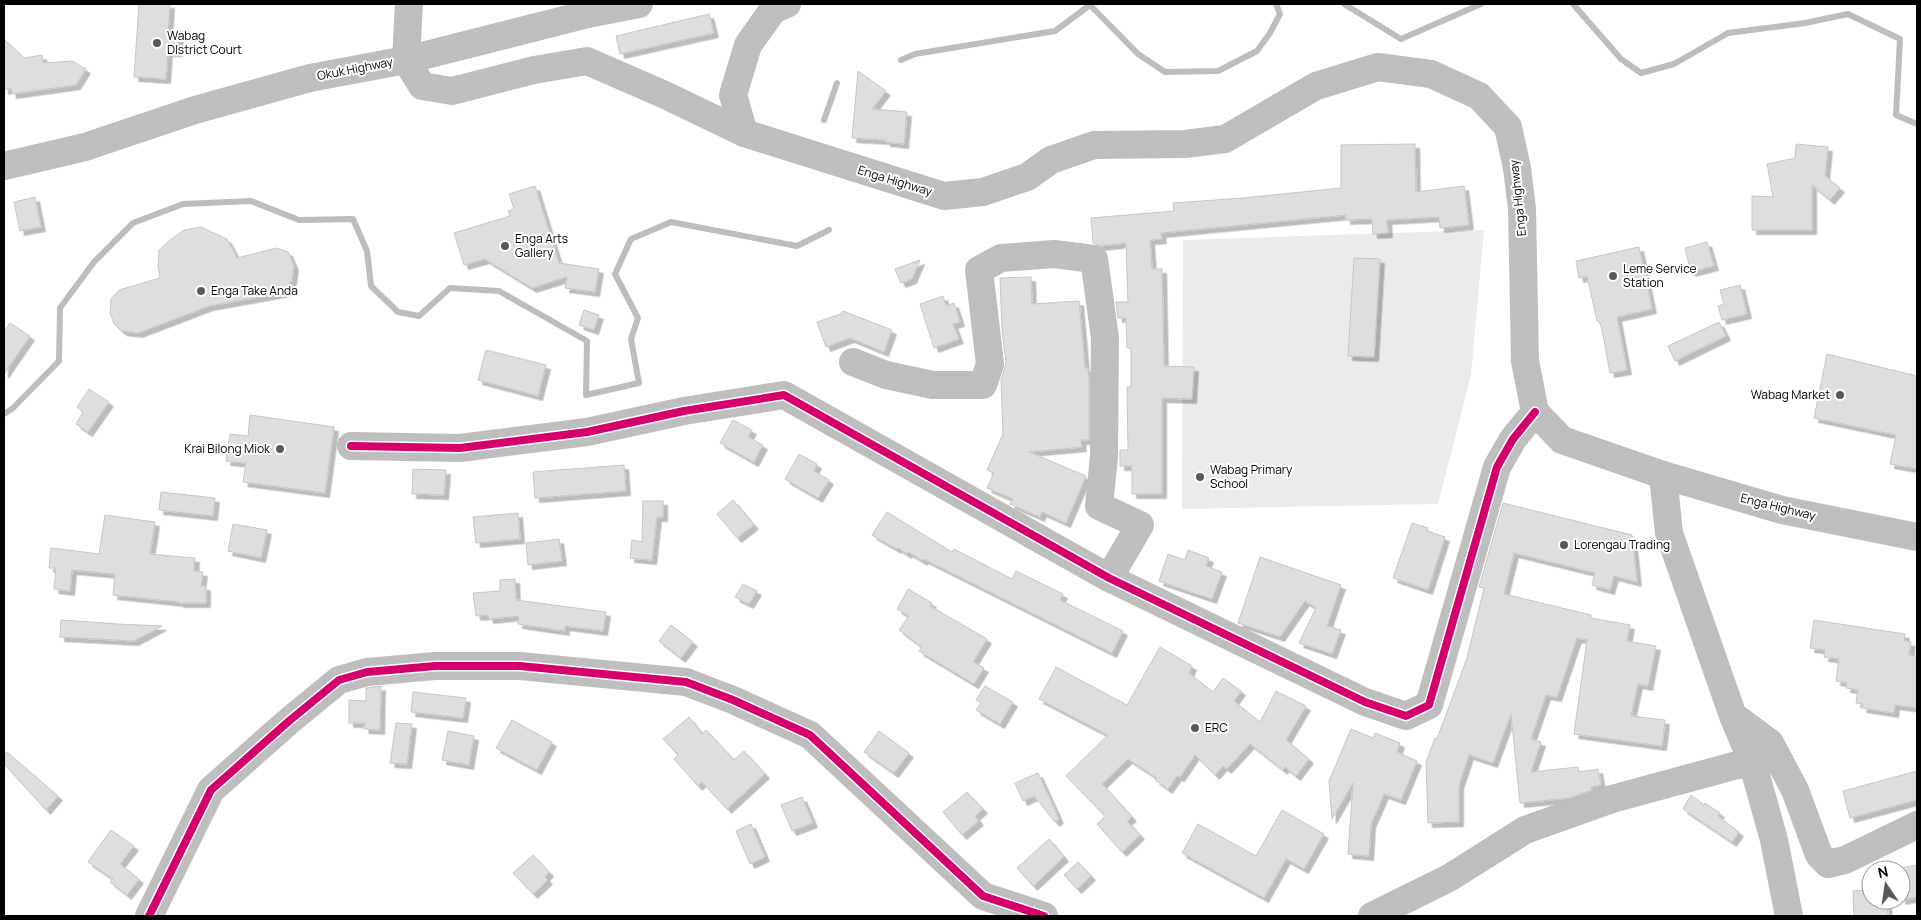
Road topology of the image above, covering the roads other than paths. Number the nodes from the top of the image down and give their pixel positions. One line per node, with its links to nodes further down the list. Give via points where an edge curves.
1 (409, 4): 4 (street)
2 (639, 4): 4 (street)
3 (787, 4): 5 (street, via 773,10 748,45 732,95)
4 (406, 60): 5 (street, Okuk Highway, via 422,86 452,91 534,70 587,61); 6 (street, Okuk Highway, via 310,78 195,110 85,147)
5 (744, 133): 8 (street, Enga Highway, via 944,196 983,192 1027,177 1051,160 1094,145 1185,144 1225,139 1316,86 1378,68 1430,74 1480,96 1508,127 1522,209 1525,361)
6 (4, 166)
7 (853, 362): 12 (street, via 886,375 933,384 983,385 990,364 979,270 1001,258 1054,254 1094,259 1105,338 1104,457 1099,506 1140,525)
8 (1534, 412): 10 (street, Enga Highway, via 1562,440); 12 (street, via 1497,467 1429,704 1406,716 1365,702)
9 (351, 446): 12 (street, via 470,446 587,432 684,410 784,395)
10 (1663, 475): 11 (street, Enga Highway, via 1782,510); 13 (street, via 1669,533)
11 (1917, 537)
12 (1109, 578)
13 (1733, 716): 14 (street); 15 (street, via 1770,744 1795,790 1819,855 1828,864 1845,860)
14 (1752, 761): 18 (street, via 1612,799 1526,830 1449,878); 19 (street, via 1774,840)
15 (1917, 826)
16 (149, 916): 17 (street, via 211,790 289,721 339,680 367,672 435,666 510,666 686,682 733,700 810,735 983,896)
17 (1044, 916)
18 (1372, 916)
19 (1789, 916)

